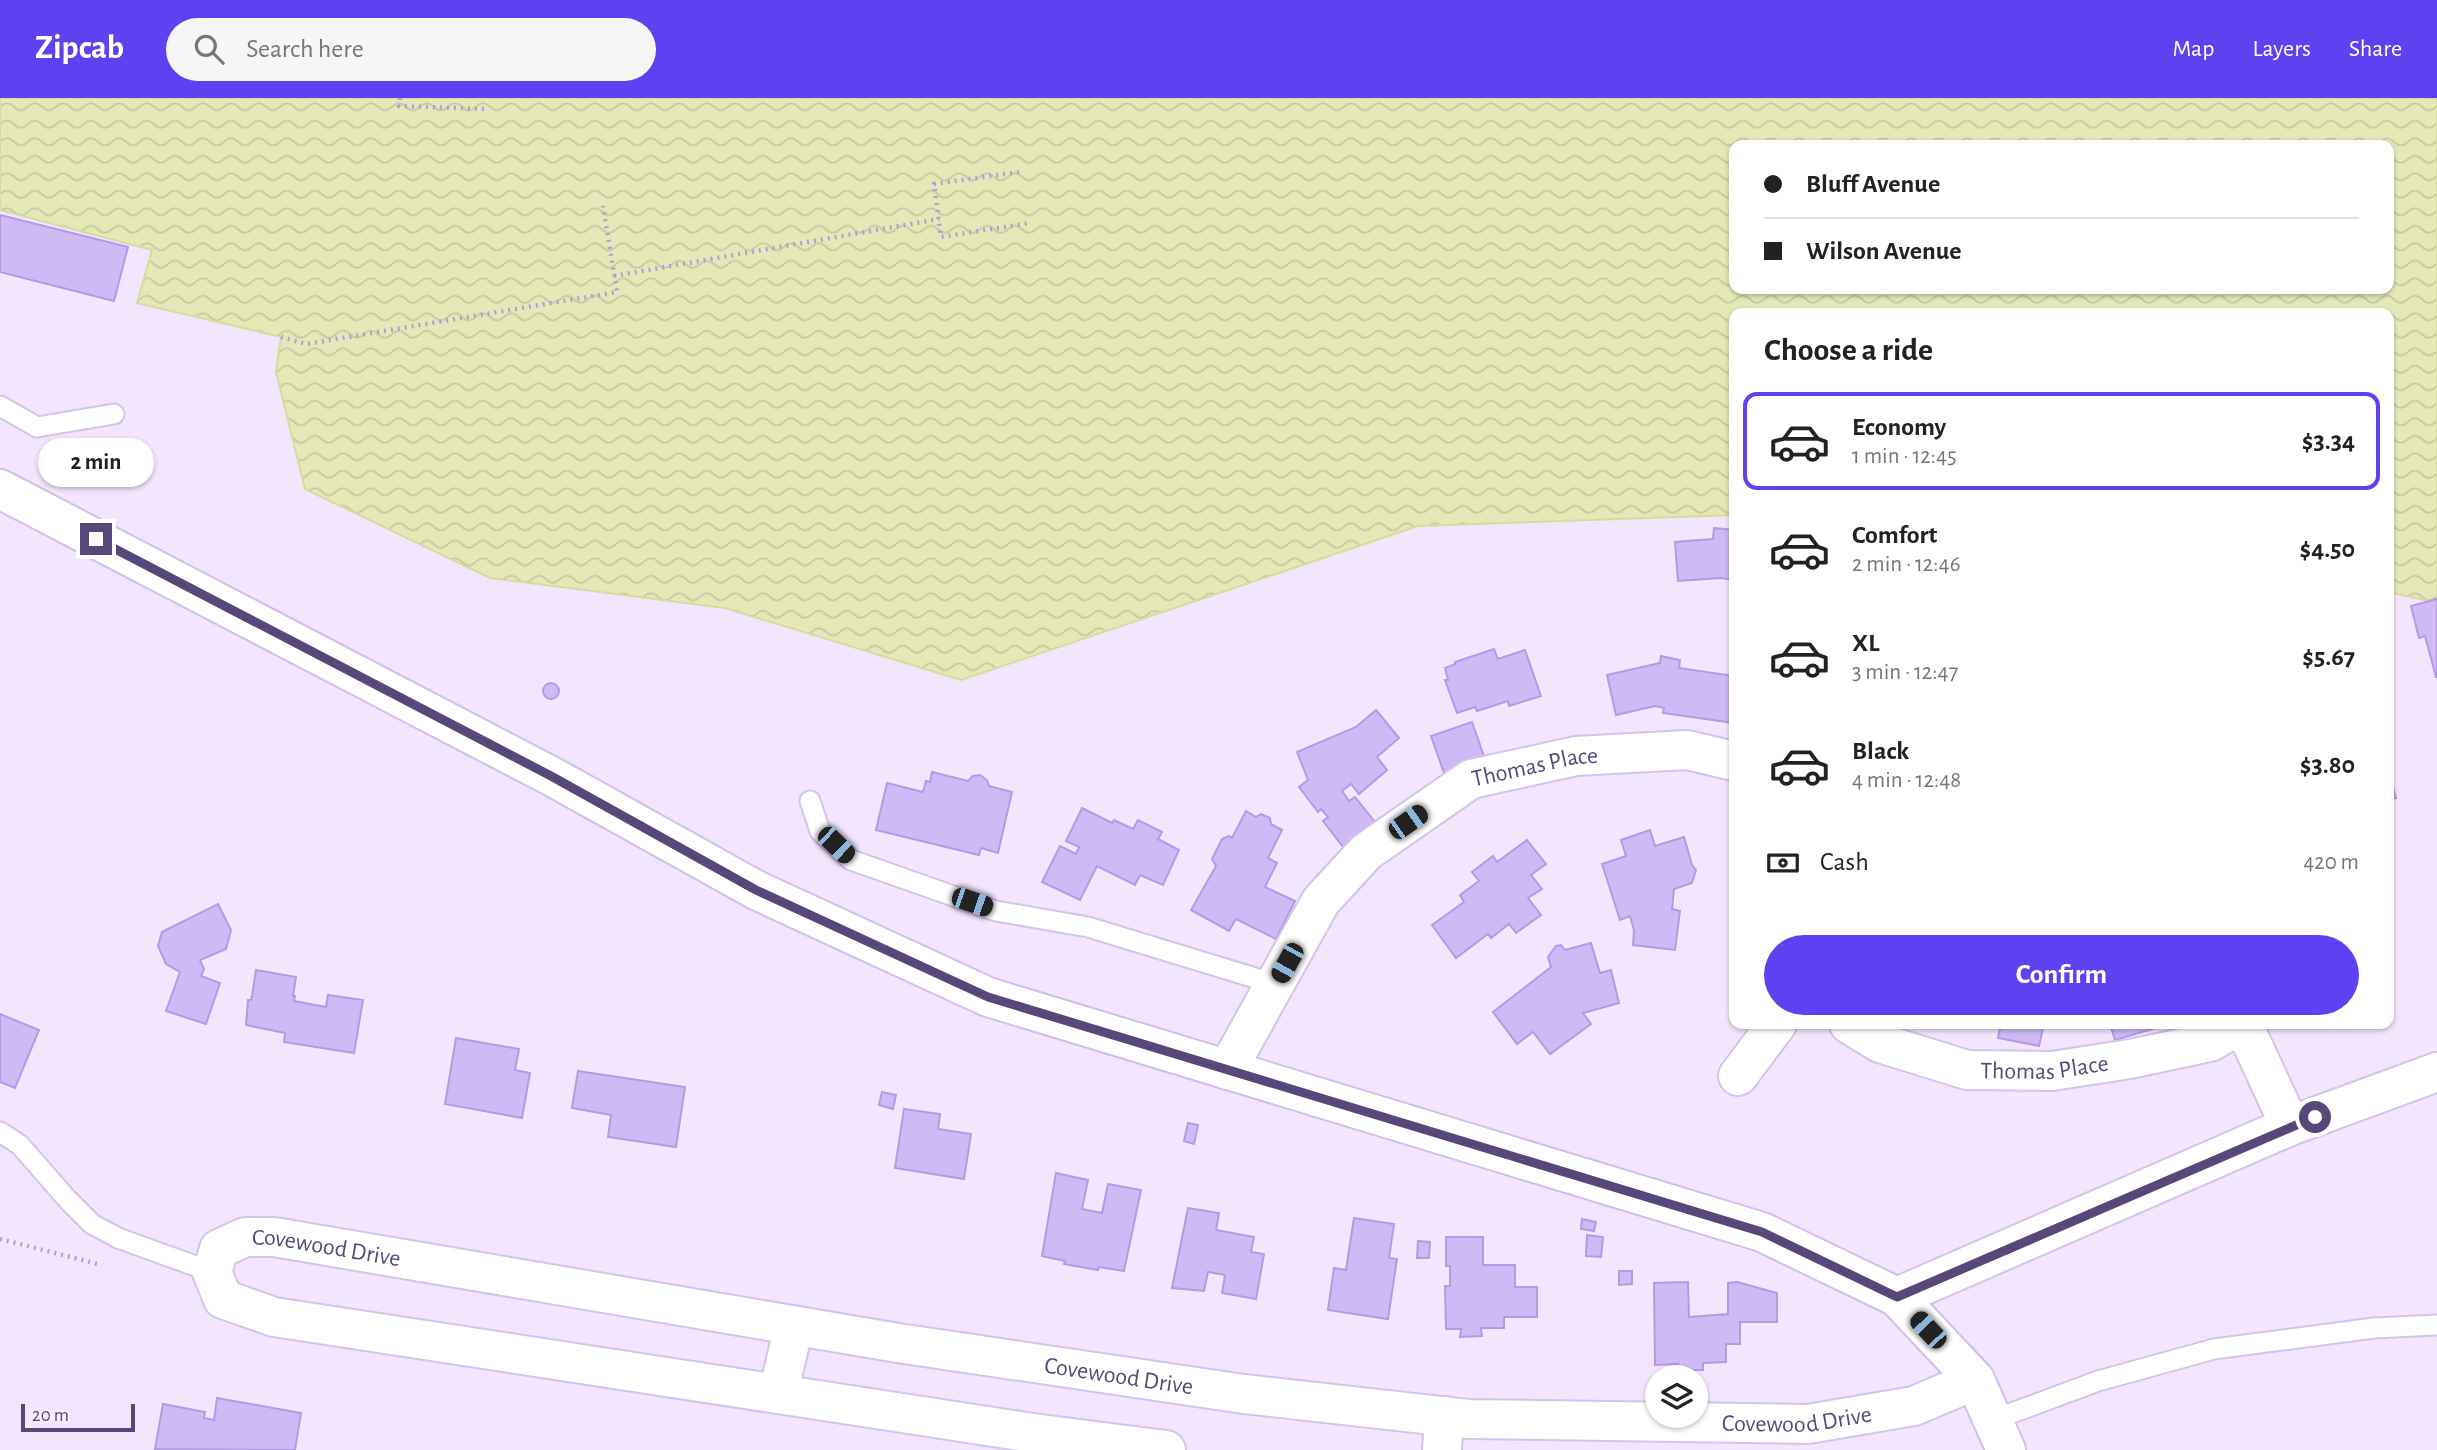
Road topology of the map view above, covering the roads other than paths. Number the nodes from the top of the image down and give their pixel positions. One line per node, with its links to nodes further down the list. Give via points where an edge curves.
1 (0, 406): 2 (lane, via 37,427)
2 (114, 414)
3 (0, 489): 11 (street, via 551,776 756,890 988,997)
4 (1729, 760): 6 (street, Thomas Place, via 1688,750 1576,756 1471,779 1366,852 1321,901)
5 (810, 801): 6 (lane, via 820,831 851,860 996,911 1088,927)
6 (1275, 984): 11 (street, Thomas Place)
7 (1773, 1029): 13 (street)
8 (1857, 1029): 9 (street, Thomas Place, via 1880,1043 1967,1070 2052,1071 2210,1042)
9 (2233, 1029)
10 (2244, 1029): 14 (street, Thomas Place)
11 (1227, 1070): 17 (street, via 1762,1232)
12 (2437, 1072): 14 (street)
13 (1738, 1076)
14 (2290, 1126): 17 (street)
15 (0, 1132): 16 (lane, via 20,1146 92,1224)
16 (212, 1272): 19 (street, Covewood Drive, via 219,1250 245,1237 274,1237); 21 (street, via 223,1300 274,1317)
17 (1897, 1297): 20 (street)
18 (2437, 1325): 23 (lane, via 2374,1328 2214,1349 2098,1381)
19 (794, 1326): 21 (street); 22 (street, Covewood Drive, via 1244,1394)
20 (1975, 1380): 22 (street, Covewood Drive, via 1914,1406 1808,1424 1468,1419); 23 (street)
21 (778, 1394): 24 (street)
22 (1443, 1433)
23 (1999, 1435)
24 (1166, 1450)

